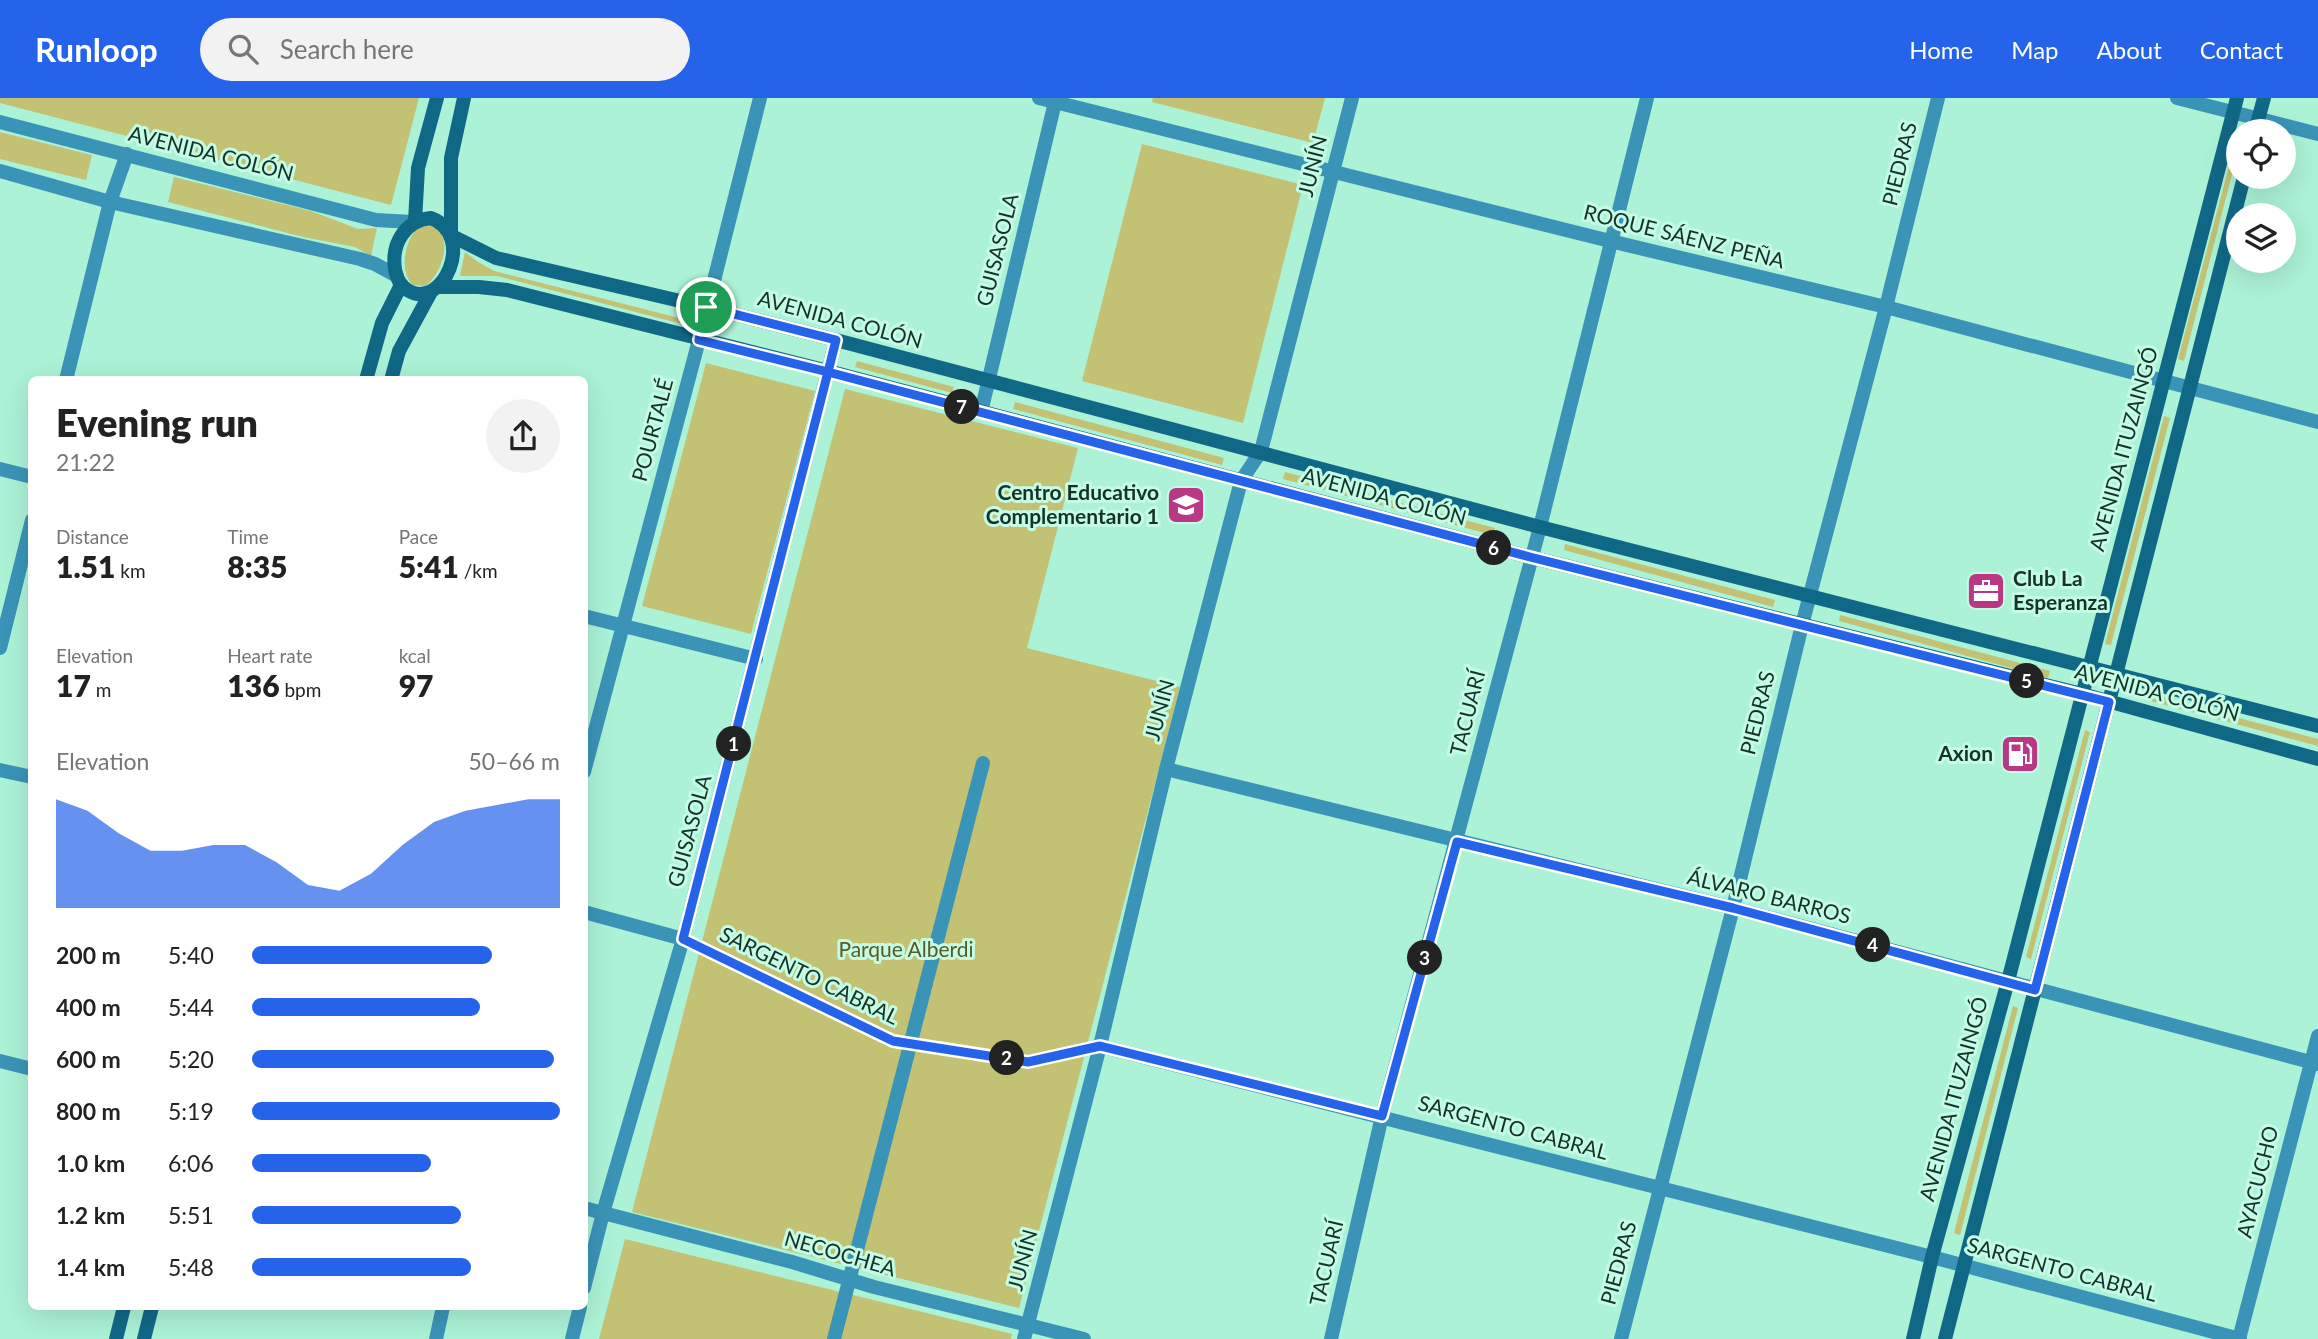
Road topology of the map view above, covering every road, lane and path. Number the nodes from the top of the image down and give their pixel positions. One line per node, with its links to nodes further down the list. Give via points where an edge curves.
1 (437, 98): 23 (main road, via 418,168)
2 (464, 98): 24 (main road, via 450,158)
3 (760, 98): 28 (street, POURTALÉ)
4 (1039, 98): 11 (street, ROQUE SÁENZ PEÑA)
5 (1352, 98): 20 (street, JUNÍN)
6 (1647, 98): 25 (street, TACUARÍ)
7 (1938, 98): 29 (street, PIEDRAS)
8 (2177, 98): 12 (street)
9 (2237, 98): 12 (main road, AVENIDA ITUZAINGÓ)
10 (2264, 98): 14 (main road)
11 (1056, 100): 20 (street, ROQUE SÁENZ PEÑA); 36 (street, GUISASOLA)
12 (2234, 113): 13 (street); 37 (main road, AVENIDA ITUZAINGÓ)
13 (2245, 119)
14 (2259, 119)
15 (0, 122): 18 (street, AVENIDA COLÓN)
16 (2296, 131): 17 (street)
17 (2318, 134)
18 (127, 154): 22 (street); 23 (street, AVENIDA COLÓN, via 376,220)
19 (0, 171): 22 (street)
20 (1333, 172): 25 (street, ROQUE SÁENZ PEÑA); 41 (street, JUNÍN)
21 (2241, 189): 38 (main road)
22 (110, 202): 26 (street, via 360,259); 33 (street)
23 (413, 222): 24 (main road, via 431,218 447,226); 26 (main road, via 404,230 396,252)
24 (452, 235): 27 (main road, via 452,258); 28 (main road, AVENIDA COLÓN, via 496,258)
25 (1610, 241): 29 (street, ROQUE SÁENZ PEÑA); 45 (street, TACUARÍ)
26 (399, 281): 27 (main road, via 419,295); 34 (main road)
27 (435, 289): 30 (main road, AVENIDA COLÓN, via 507,290); 35 (main road, via 399,351)
28 (706, 307): 30 (street, POURTALÉ); 31 (main road, AVENIDA COLÓN)
29 (1886, 307): 37 (street, ROQUE SÁENZ PEÑA); 48 (street, PIEDRAS)
30 (699, 340): 32 (main road, AVENIDA COLÓN); 50 (street, POURTALÉ)
31 (836, 340): 32 (street, GUISASOLA); 36 (main road, AVENIDA COLÓN)
32 (828, 372): 39 (main road, AVENIDA COLÓN); 53 (street, GUISASOLA)
33 (67, 376)
34 (367, 376)
35 (392, 376)
36 (987, 381): 39 (street, GUISASOLA); 41 (main road, AVENIDA COLÓN)
37 (2163, 382): 38 (street, ROQUE SÁENZ PEÑA); 54 (main road, AVENIDA ITUZAINGÓ)
38 (2189, 389): 40 (street, ROQUE SÁENZ PEÑA); 55 (main road)
39 (981, 412): 44 (main road, AVENIDA COLÓN)
40 (2318, 422)
41 (1261, 451): 44 (street, JUNÍN); 45 (main road, AVENIDA COLÓN)
42 (0, 469): 43 (street)
43 (28, 476)
44 (1241, 481): 47 (main road, AVENIDA COLÓN); 62 (street, JUNÍN)
45 (1539, 527): 47 (street, TACUARÍ); 48 (main road, AVENIDA COLÓN)
46 (28, 536): 52 (street)
47 (1530, 557): 51 (main road, AVENIDA COLÓN); 65 (street, TACUARÍ)
48 (1809, 597): 51 (street, PIEDRAS); 54 (main road, AVENIDA COLÓN)
49 (588, 617): 50 (street)
50 (623, 625): 53 (street); 59 (street, POURTALÉ)
51 (1802, 625): 56 (main road, AVENIDA COLÓN); 66 (street, PIEDRAS)
52 (0, 648)
53 (756, 659): 68 (street, GUISASOLA)
54 (2089, 667): 55 (main road, AVENIDA COLÓN); 56 (main road, AVENIDA ITUZAINGÓ)
55 (2116, 674): 57 (main road); 58 (main road, AVENIDA COLÓN)
56 (2082, 694): 57 (main road, AVENIDA COLÓN); 69 (main road, AVENIDA ITUZAINGÓ)
57 (2109, 702): 60 (main road, AVENIDA COLÓN); 70 (main road)
58 (2318, 726)
59 (588, 757)
60 (2318, 759)
61 (983, 763): 72 (street)
62 (1166, 769): 65 (street, ÁLVARO BARROS); 73 (street, JUNÍN)
63 (0, 770): 64 (street)
64 (28, 777)
65 (1457, 842): 66 (street, ÁLVARO BARROS); 77 (street, TACUARÍ)
66 (1733, 908): 69 (street, ÁLVARO BARROS); 78 (street, PIEDRAS)
67 (588, 913): 68 (street)
68 (683, 939): 72 (path, SARGENTO CABRAL, via 893,1041); 80 (street, GUISASOLA)
69 (2008, 981): 70 (street, ÁLVARO BARROS); 81 (main road, AVENIDA ITUZAINGÓ)
70 (2035, 990): 75 (street, ÁLVARO BARROS); 82 (main road)
71 (2318, 1036): 75 (street, AYACUCHO)
72 (910, 1044): 73 (path, SARGENTO CABRAL, via 1028,1062); 84 (street)
73 (1100, 1046): 77 (street, SARGENTO CABRAL); 89 (street, JUNÍN)
74 (0, 1061): 76 (street)
75 (2314, 1064): 100 (street, AYACUCHO)
76 (28, 1068)
77 (1382, 1116): 78 (street, SARGENTO CABRAL); 96 (street, TACUARÍ)
78 (1660, 1189): 81 (street, SARGENTO CABRAL); 97 (street, PIEDRAS)
79 (588, 1209): 80 (street, NECOCHEA)
80 (603, 1213): 83 (street, GUISASOLA); 84 (street, NECOCHEA)
81 (1932, 1257): 82 (street, SARGENTO CABRAL); 98 (main road, AVENIDA ITUZAINGÓ)
82 (1963, 1266): 99 (main road); 100 (street, SARGENTO CABRAL)
83 (588, 1272)
84 (850, 1279): 89 (street, NECOCHEA); 94 (street)
85 (123, 1310): 90 (main road)
86 (151, 1310): 91 (main road)
87 (442, 1310): 92 (street)
88 (579, 1310): 93 (street)
89 (1026, 1332): 95 (street, NECOCHEA)
90 (116, 1339)
91 (144, 1339)
92 (436, 1339)
93 (572, 1339)
94 (834, 1339)
95 (1084, 1339)
96 (1331, 1339)
97 (1621, 1339)
98 (1913, 1339)
99 (1945, 1339)
100 (2240, 1339)

